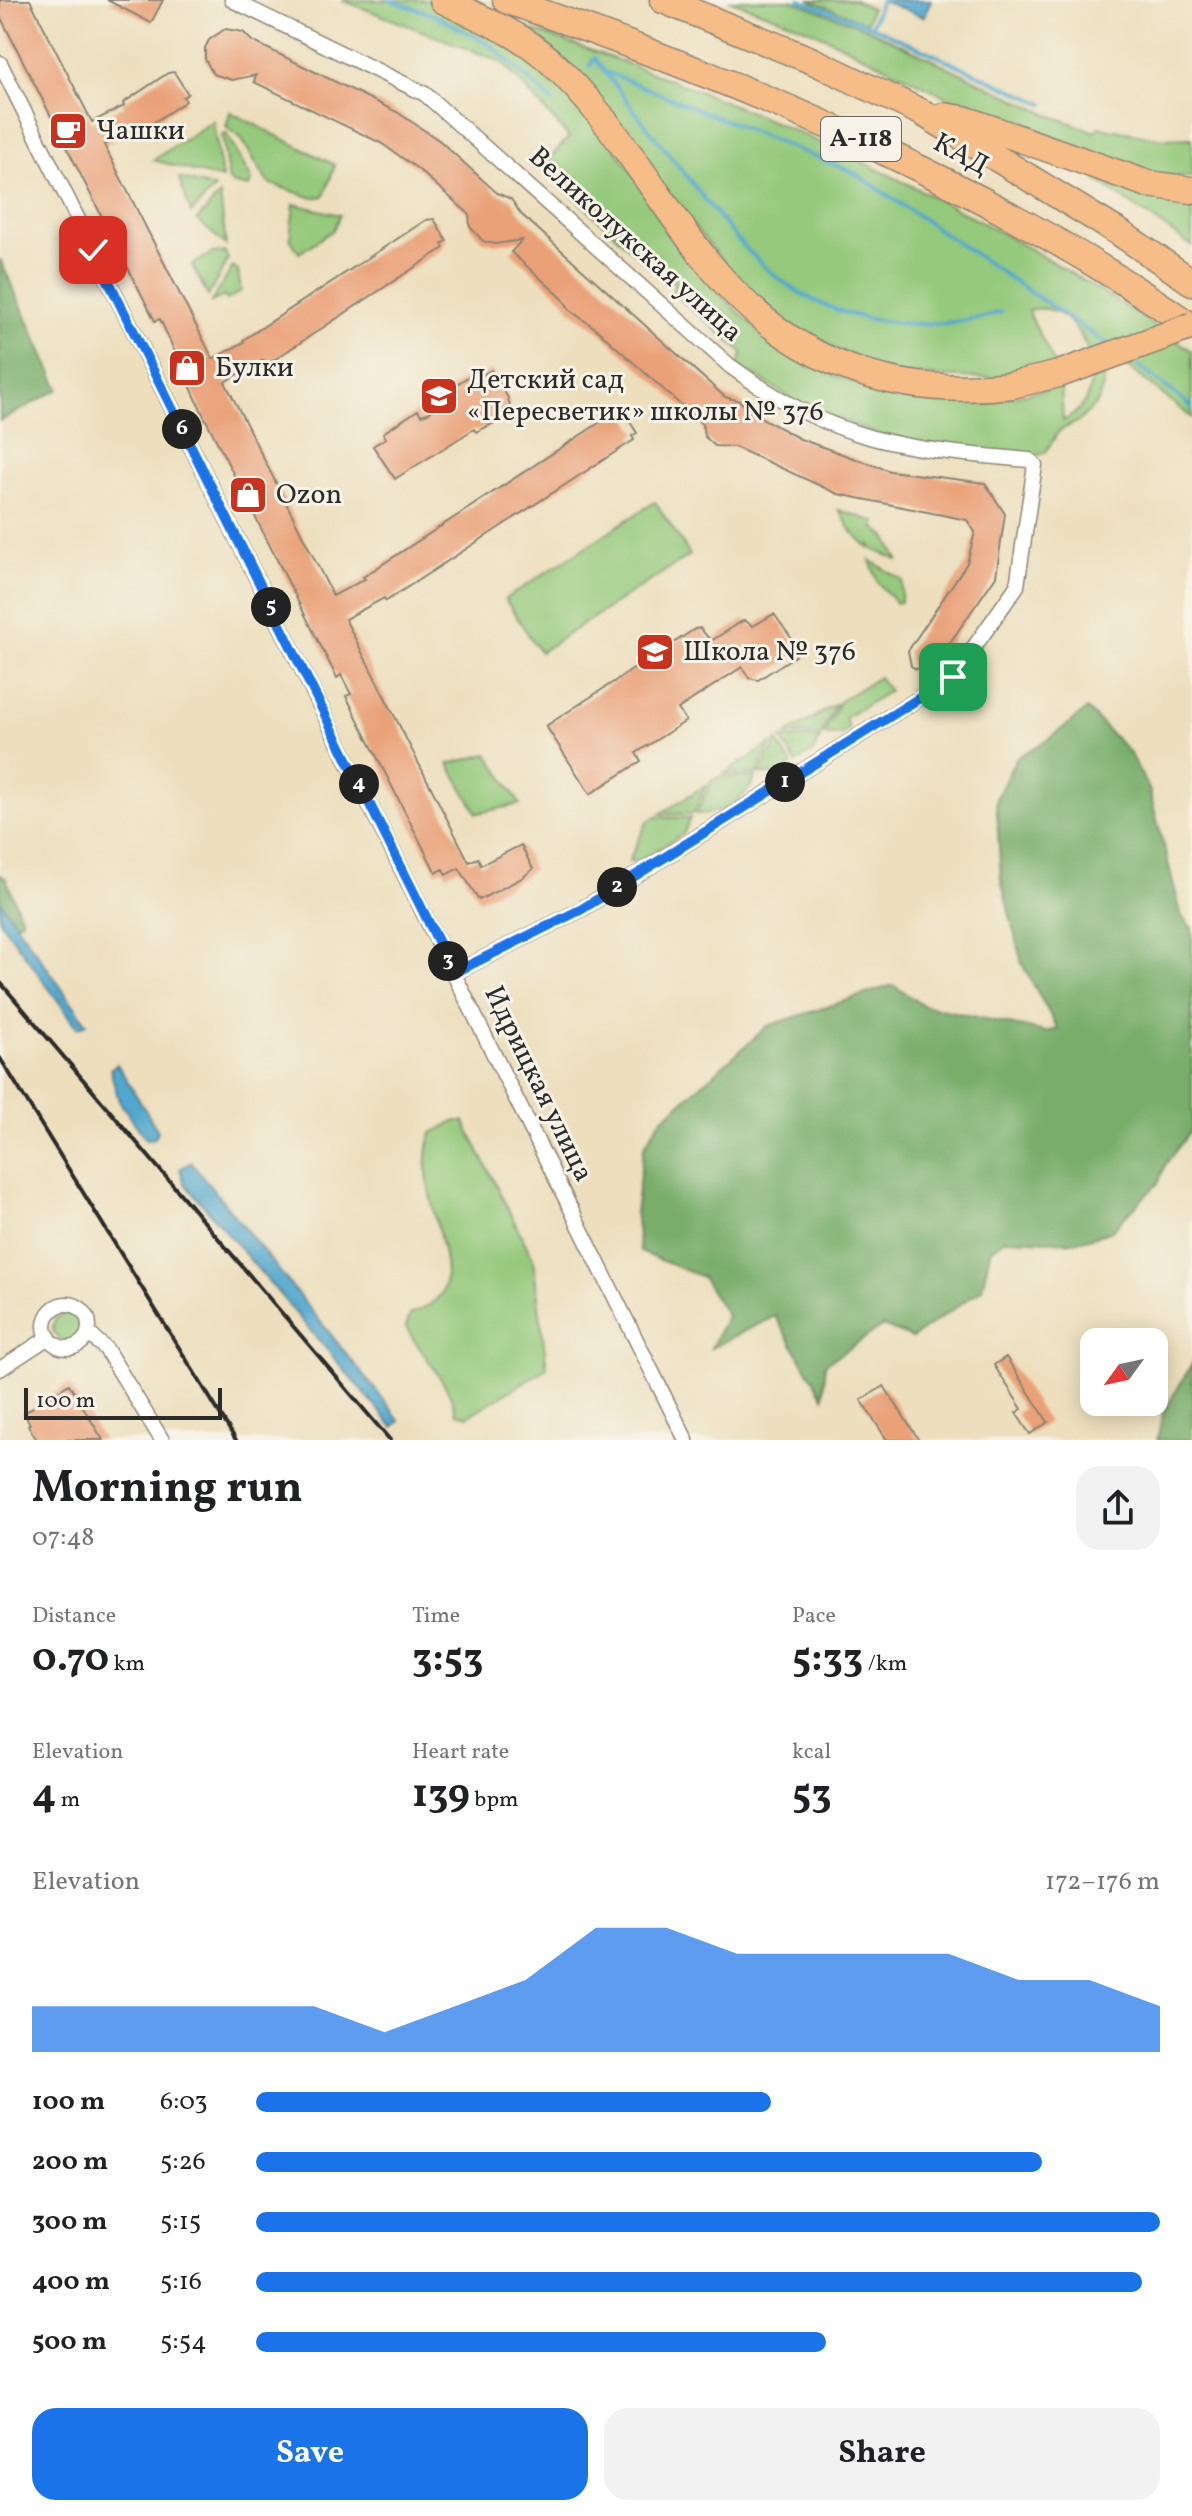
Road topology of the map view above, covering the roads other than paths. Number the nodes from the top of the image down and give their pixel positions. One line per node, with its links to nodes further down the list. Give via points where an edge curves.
1 (232, 0): 10 (street, Великолукская улица, via 425,94 730,366 764,390 830,425 891,445 1029,460 1035,465 1017,586 953,677 582,909)
2 (443, 0): 9 (highway, bridge, via 514,33 556,67 595,106 710,265 747,304 797,344 830,362 906,386 975,389 1059,374)
3 (506, 0): 9 (highway, КАД / А-118, via 634,45 872,144 1110,270)
4 (663, 0): 6 (highway, КАД / А-118)
5 (0, 63): 10 (street, Идрицкая улица)
6 (923, 113): 7 (highway, via 964,119 1148,184); 8 (highway, КАД / А-118)
7 (1192, 190)
8 (1192, 282)
9 (1192, 327)
10 (454, 973): 15 (street, Идрицкая улица)
11 (88, 1333): 12 (street, via 70,1348); 12 (street, via 82,1310 65,1305 47,1320); 14 (street, via 106,1349)
12 (49, 1337): 13 (street)
13 (0, 1369)
14 (162, 1440)
15 (686, 1440)

